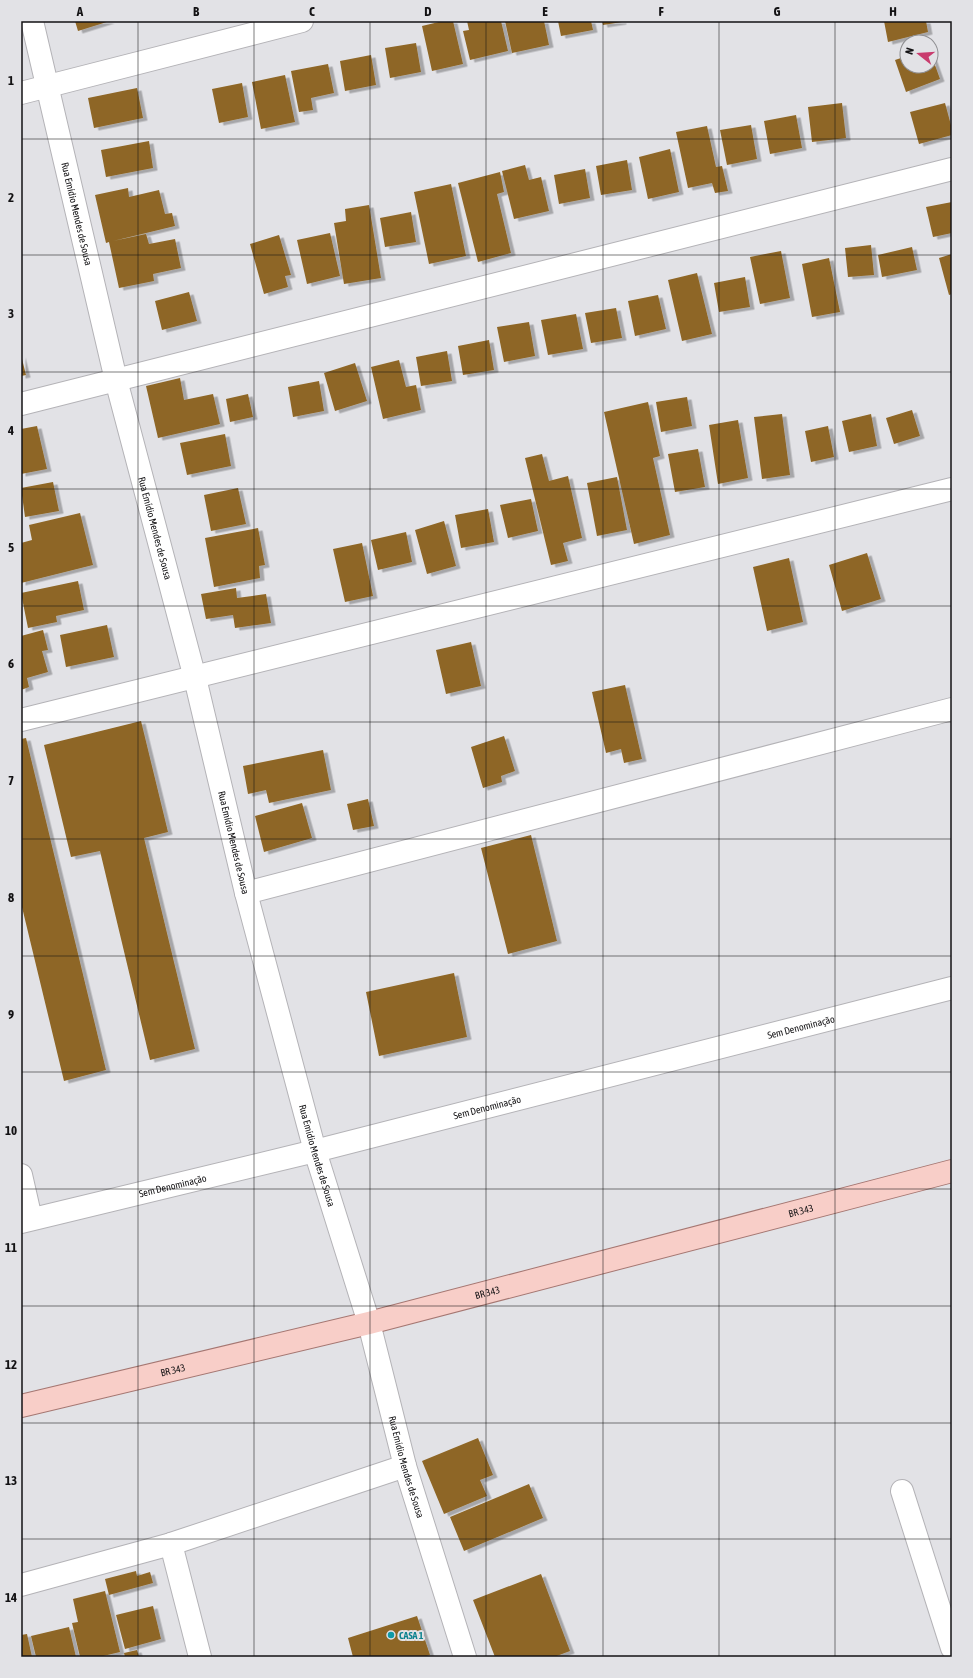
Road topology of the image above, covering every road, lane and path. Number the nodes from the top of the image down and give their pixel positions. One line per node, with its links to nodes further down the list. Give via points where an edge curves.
1 (32, 21): 3 (street, Rua Emídio Mendes de Sousa)
2 (302, 21): 3 (street)
3 (47, 86): 4 (street); 6 (street, Rua Emídio Mendes de Sousa)
4 (21, 93)
5 (952, 169): 6 (street)
6 (116, 380): 7 (street); 9 (street, Rua Emídio Mendes de Sousa)
7 (21, 404)
8 (952, 489): 9 (street)
9 (195, 678): 11 (street); 12 (street, Rua Emídio Mendes de Sousa)
10 (952, 709): 12 (street)
11 (21, 720)
12 (246, 893): 14 (street, Rua Emídio Mendes de Sousa)
13 (952, 988): 14 (street, Sem Denominação)
14 (315, 1151): 17 (street, Sem Denominação); 18 (street, Rua Emídio Mendes de Sousa)
15 (952, 1171): 18 (main road, BR 343)
16 (21, 1175): 17 (street)
17 (26, 1220)
18 (369, 1323): 19 (main road, BR 343); 20 (street, Rua Emídio Mendes de Sousa)
19 (21, 1406)
20 (405, 1466): 22 (street); 26 (street, Rua Emídio Mendes de Sousa)
21 (902, 1491): 24 (street)
22 (171, 1544): 23 (street); 25 (street)
23 (21, 1585)
24 (952, 1648)
25 (200, 1657)
26 (465, 1657)

